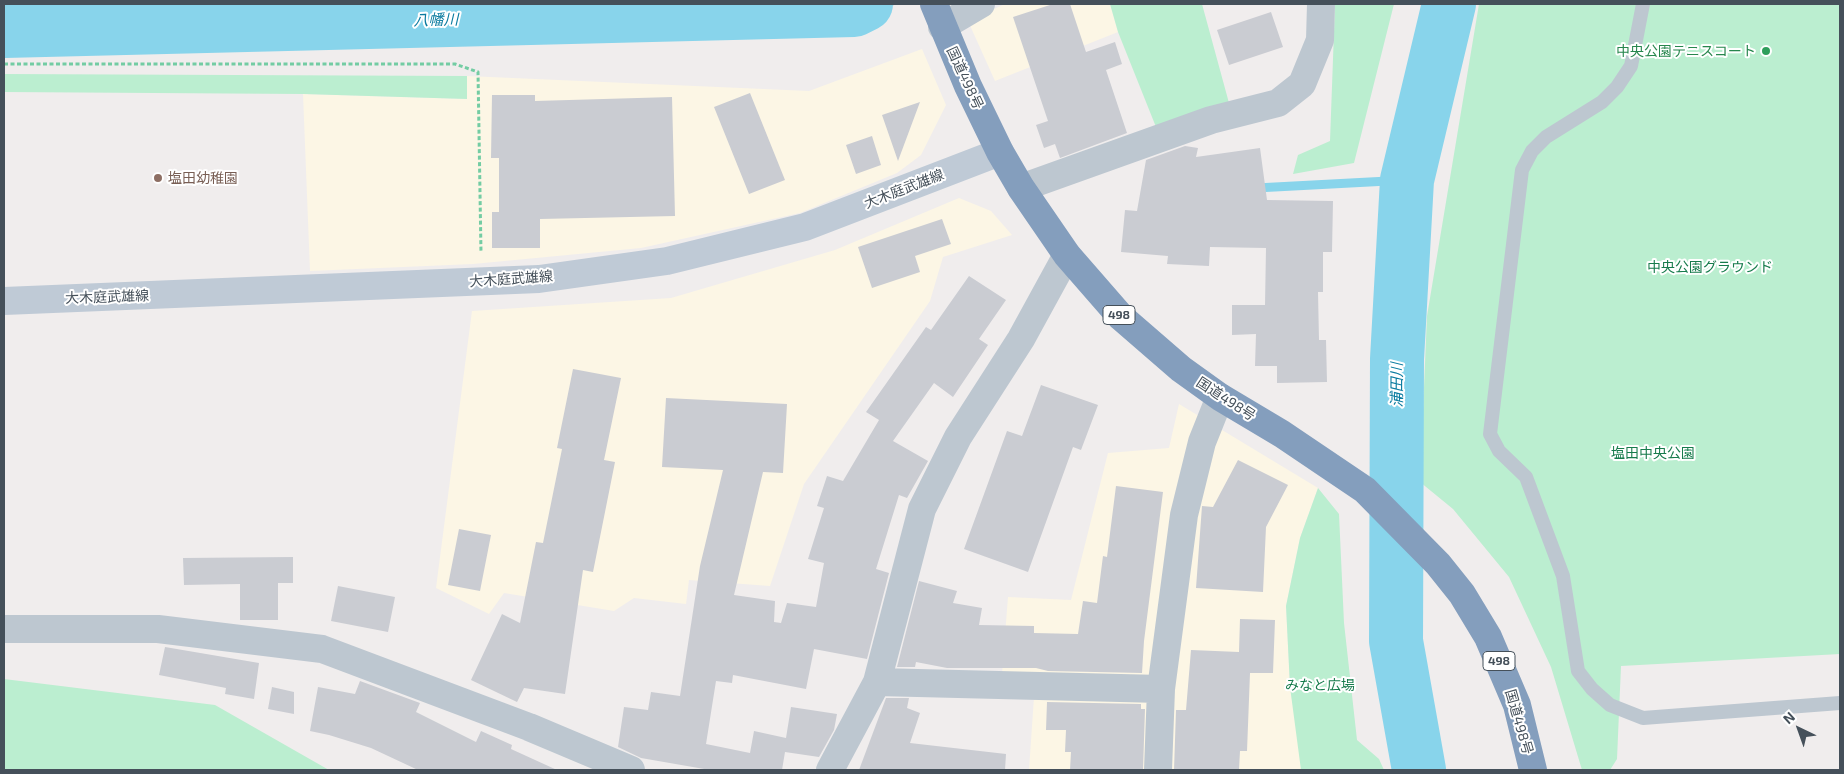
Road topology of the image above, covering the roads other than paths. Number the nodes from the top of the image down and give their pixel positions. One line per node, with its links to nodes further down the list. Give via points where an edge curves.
1 (981, 4): 4 (street)
2 (1321, 4): 6 (street, via 1320,40 1306,75 1302,84 1278,103 1211,120)
3 (1643, 4): 13 (lane, via 1630,66 1617,87 1602,102 1546,137 1522,170 1490,434 1499,451 1526,477 1560,567 1578,671 1610,705 1643,718)
4 (938, 15): 5 (highway, 国道498号 / 498)
5 (1000, 152): 6 (highway, 国道498号 / 498); 8 (main road, 大木庭武雄線, via 805,227 666,261 539,279)
6 (1021, 188): 7 (highway, 国道498号 / 498)
7 (1067, 255): 9 (highway, 国道498号 / 498, via 1121,317 1181,370); 11 (street, via 1021,339 958,437 922,509)
8 (4, 301)
9 (1220, 397): 12 (street, via 1202,442 1184,515); 17 (highway, 国道498号 / 498, via 1365,490 1438,564 1462,594 1488,637 1517,705)
10 (4, 629): 14 (street, via 158,628 322,649 529,727)
11 (877, 682): 12 (street); 15 (street)
12 (1161, 689): 16 (street)
13 (1840, 703)
14 (631, 770)
15 (830, 770)
16 (1158, 770)
17 (1533, 770)

